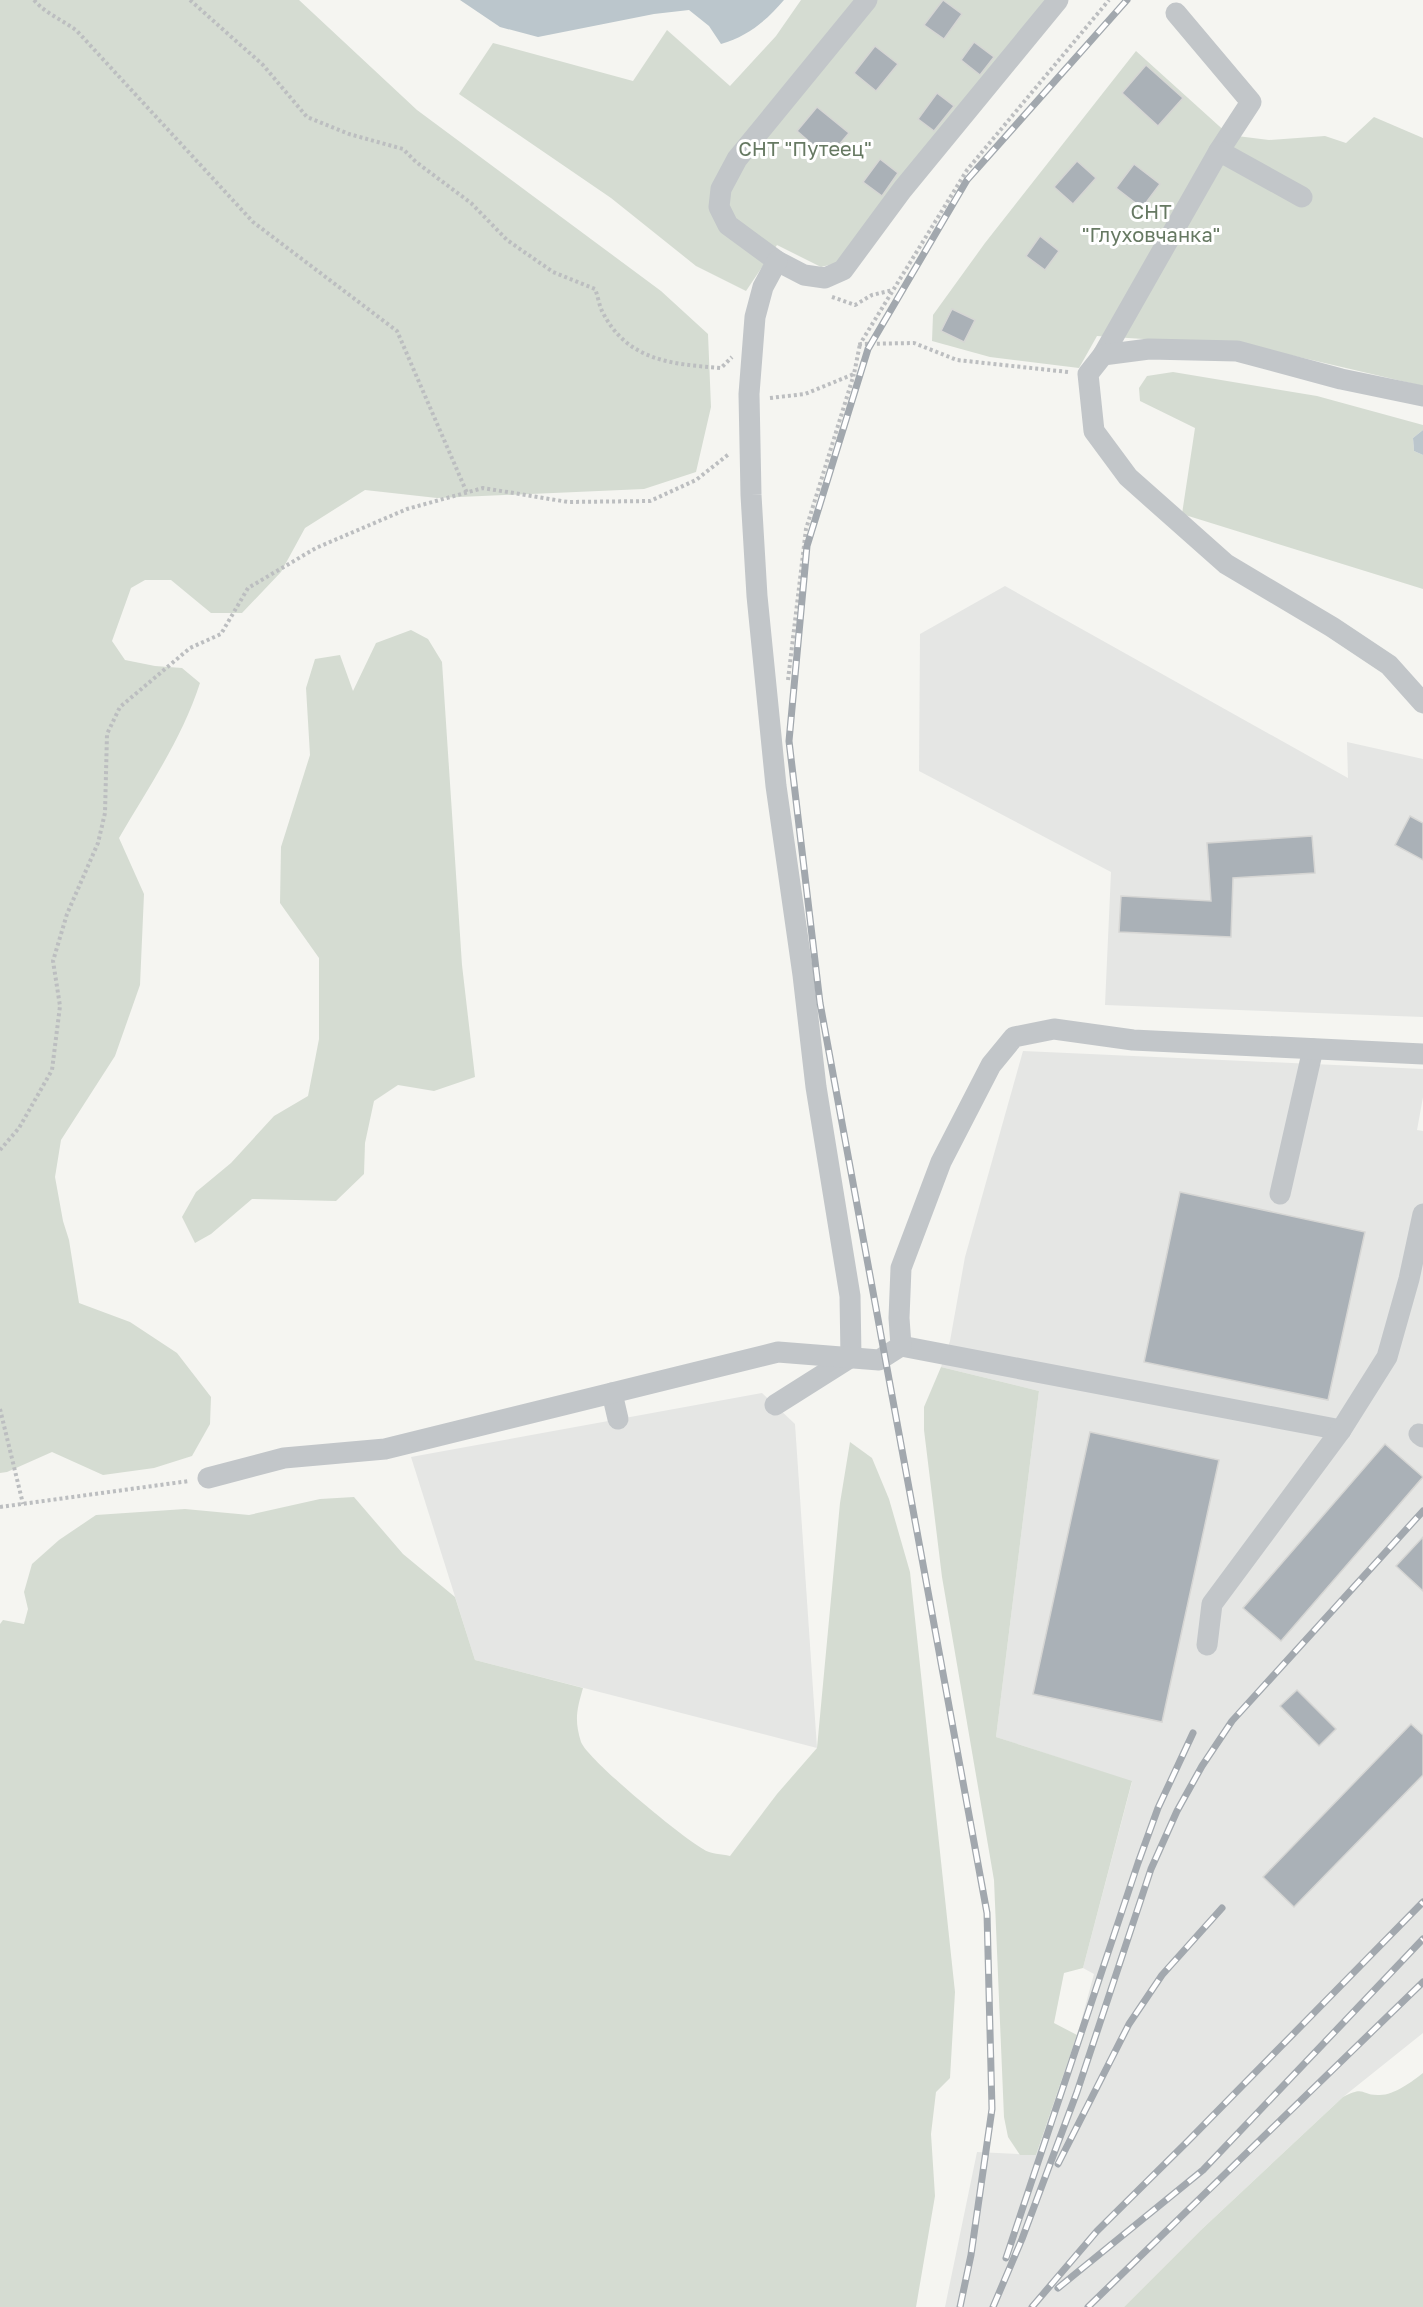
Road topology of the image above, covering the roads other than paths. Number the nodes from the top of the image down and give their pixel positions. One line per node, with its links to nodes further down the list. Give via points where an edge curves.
1 (867, 0): 6 (street, via 737,159 722,189 718,207 728,225)
2 (1058, 0): 6 (street, via 902,190 843,270 825,278 804,275)
3 (1176, 13): 4 (street, via 1251,102)
4 (1219, 152): 5 (street); 7 (street)
5 (1302, 197)
6 (777, 261): 15 (street, via 763,287 755,316 749,394 757,596 776,786 816,1087 850,1296)
7 (1103, 354): 8 (street, via 1149,349 1237,351); 9 (street, via 1088,374 1094,431 1128,477 1226,564 1389,665)
8 (1423, 396)
9 (1423, 703)
10 (1313, 1049): 11 (street); 12 (street); 14 (street, via 1134,1040 1054,1029 1014,1037 991,1065 941,1162 902,1268)
11 (1423, 1054)
12 (1280, 1194)
13 (1423, 1214): 19 (street, via 1387,1358)
14 (901, 1346): 15 (street, via 879,1360); 19 (street)
15 (851, 1357): 16 (street, via 778,1352); 17 (street)
16 (612, 1393): 18 (street); 20 (street, via 385,1449 284,1458)
17 (775, 1405)
18 (618, 1419)
19 (1341, 1430): 21 (street, via 1212,1604)
20 (208, 1478)
21 (1207, 1645)

